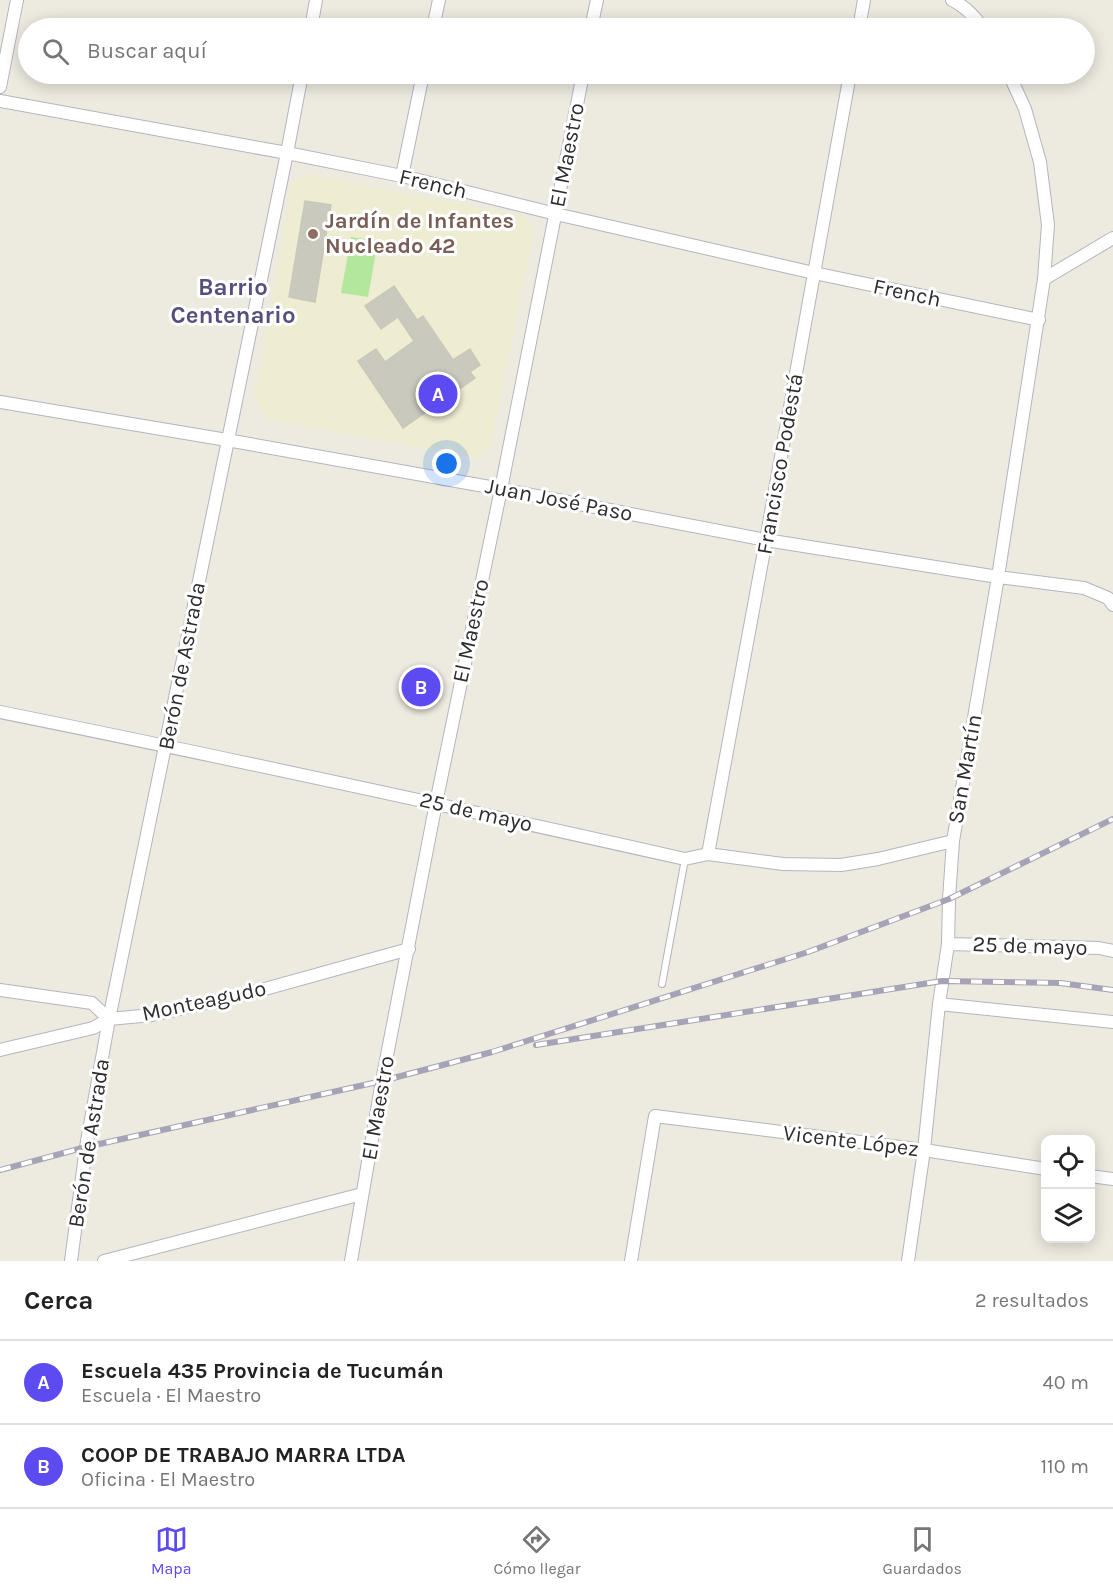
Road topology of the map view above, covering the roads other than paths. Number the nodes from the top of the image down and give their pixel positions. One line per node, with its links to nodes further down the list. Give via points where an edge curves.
1 (17, 0): 17 (street)
2 (316, 0): 7 (street)
3 (439, 0): 8 (street)
4 (597, 0): 9 (street)
5 (864, 0): 10 (street)
6 (952, 0): 11 (street)
7 (312, 18)
8 (435, 18)
9 (593, 18)
10 (861, 18)
11 (975, 18)
12 (300, 84): 19 (street, Berón de Astrada)
13 (421, 84): 20 (street)
14 (581, 84): 21 (street, El Maestro)
15 (848, 84): 23 (street, Francisco Podestá)
16 (1014, 84): 24 (street, San Martín, via 1040,162 1048,225)
17 (0, 87)
18 (0, 101): 19 (street, French)
19 (287, 153): 20 (street, French); 27 (street, Berón de Astrada)
20 (402, 176): 21 (street, French)
21 (556, 214): 23 (street, French); 28 (street, El Maestro)
22 (1113, 239): 24 (street)
23 (814, 273): 25 (street, French); 29 (street, Francisco Podestá)
24 (1044, 279): 25 (street, San Martín)
25 (1038, 320): 30 (street, San Martín)
26 (0, 402): 27 (street, Juan José Paso)
27 (228, 440): 28 (street, Juan José Paso); 33 (street, Berón de Astrada)
28 (501, 489): 29 (street, Juan José Paso); 34 (street, El Maestro)
29 (766, 540): 30 (street, Juan José Paso); 36 (street, Francisco Podestá)
30 (998, 577): 31 (street, Juan José Paso, via 1084,588 1108,598); 35 (street, San Martín)
31 (1113, 605)
32 (0, 712): 33 (street, 25 de mayo)
33 (166, 746): 34 (street, 25 de mayo); 44 (street, Berón de Astrada)
34 (436, 803): 37 (street, 25 de mayo); 39 (street, El Maestro)
35 (953, 841): 36 (street, 25 de mayo, via 841,865 783,864); 38 (street, San Martín)
36 (708, 854): 37 (street, 25 de mayo)
37 (685, 859): 41 (lane)
38 (948, 944): 40 (street, 25 de mayo); 43 (street, San Martín)
39 (409, 949): 44 (street, Monteagudo, via 243,995 152,1015); 51 (street, El Maestro)
40 (1113, 951)
41 (662, 984)
42 (0, 990): 44 (street, via 92,1003)
43 (939, 1004): 45 (street); 47 (street, San Martín)
44 (109, 1019): 46 (street, Monteagudo, via 93,1028); 52 (street, Berón de Astrada)
45 (1113, 1022)
46 (0, 1050)
47 (924, 1150): 48 (street, Vicente López); 55 (street, Vicente López, via 656,1116); 56 (street, San Martín)
48 (1041, 1168)
49 (1095, 1177): 50 (street)
50 (1113, 1179)
51 (362, 1194): 53 (street); 54 (street, El Maestro)
52 (71, 1261)
53 (104, 1261)
54 (351, 1261)
55 (631, 1261)
56 (908, 1261)

